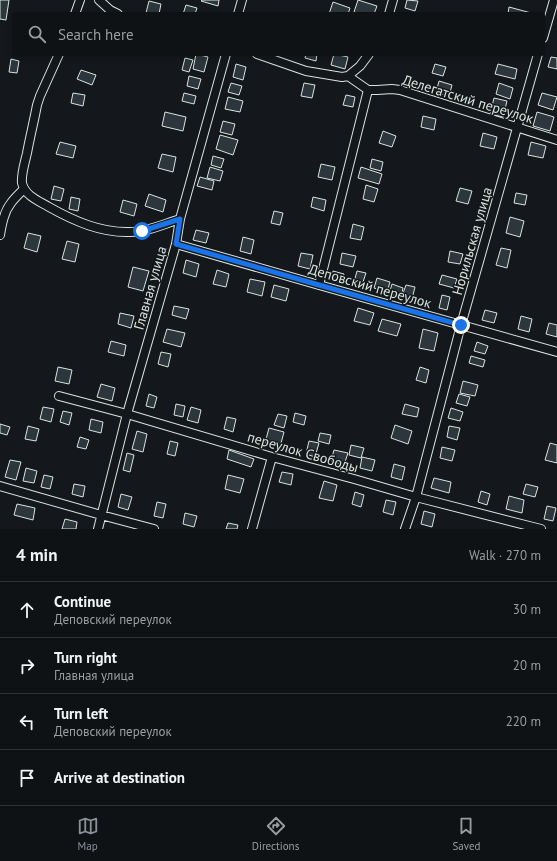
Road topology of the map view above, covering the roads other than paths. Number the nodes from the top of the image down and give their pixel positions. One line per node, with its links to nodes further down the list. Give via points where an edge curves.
1 (80, 0): 6 (street)
2 (99, 0): 7 (street)
3 (242, 0): 8 (street)
4 (393, 0): 9 (street)
5 (554, 0): 10 (street)
6 (76, 12)
7 (114, 12)
8 (239, 12)
9 (389, 12)
10 (545, 31)
11 (58, 56): 20 (street, via 37,105 23,170)
12 (224, 56): 21 (street, Главная улица)
13 (263, 56): 16 (street, via 306,71)
14 (368, 56): 16 (street)
15 (537, 56): 18 (street, Норильская улица)
16 (348, 76): 17 (street)
17 (368, 90): 18 (street, Делегатский переулок, via 400,90); 24 (street)
18 (517, 128): 19 (street, Делегатский переулок); 25 (street, Норильская улица)
19 (557, 140)
20 (24, 189): 21 (street, via 33,198 68,218 111,231 142,231); 22 (street, via 6,210)
21 (180, 219): 23 (street, Главная улица)
22 (0, 235)
23 (176, 244): 24 (street, Деповский переулок); 28 (street, Главная улица)
24 (319, 285): 25 (street, Деповский переулок)
25 (461, 325): 26 (street, Деповский переулок); 31 (street, Норильская улица)
26 (557, 352)
27 (59, 396): 28 (street, переулок Свободы)
28 (127, 414): 29 (street, переулок Свободы); 32 (street, Главная улица)
29 (272, 457): 31 (street, переулок Свободы); 35 (street)
30 (0, 486): 32 (street)
31 (416, 497): 36 (street, Норильская улица); 37 (street, переулок Свободы)
32 (101, 515): 33 (street, Главная улица); 34 (street)
33 (98, 529)
34 (154, 529)
35 (252, 529)
36 (406, 529)
37 (541, 529)

